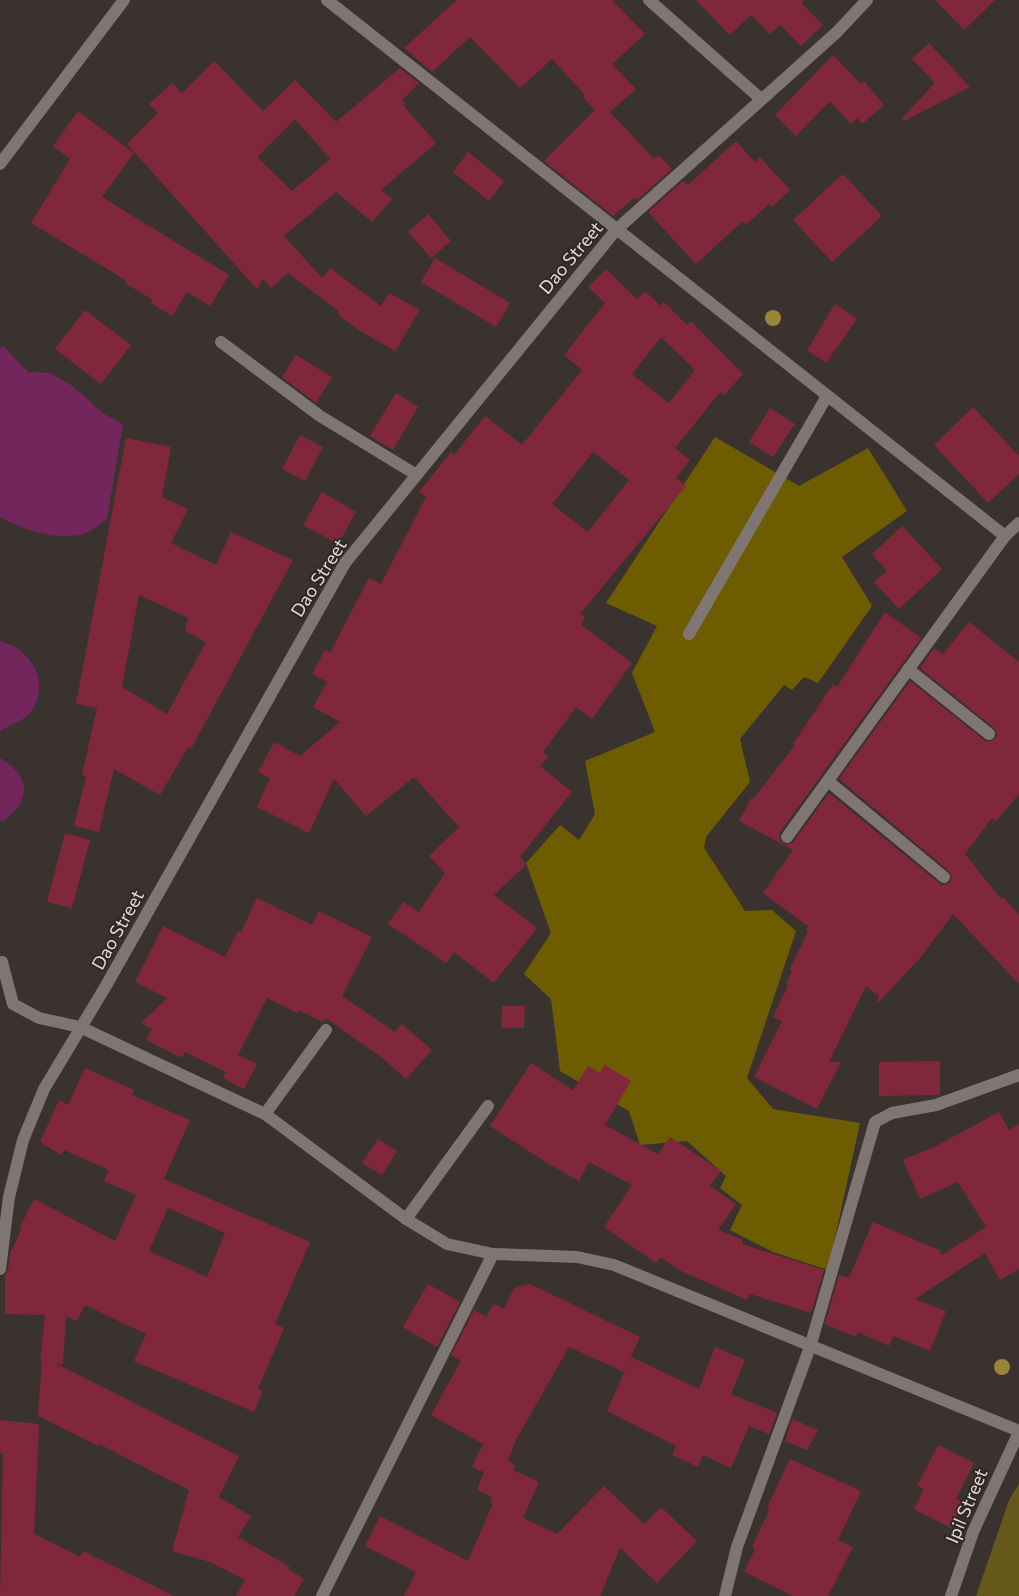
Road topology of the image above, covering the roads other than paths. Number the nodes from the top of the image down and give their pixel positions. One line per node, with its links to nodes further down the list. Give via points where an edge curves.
1 (124, 0): 6 (street)
2 (327, 0): 7 (street)
3 (649, 0): 5 (street)
4 (867, 0): 5 (street, Dao Street, via 837,32)
5 (761, 99): 7 (street, Dao Street)
6 (0, 164)
7 (616, 230): 9 (street); 10 (street, Dao Street)
8 (222, 342): 10 (street, via 320,416)
9 (827, 396): 12 (street); 13 (street)
10 (415, 474): 20 (street, Dao Street, via 345,563)
11 (1019, 523): 12 (street)
12 (1006, 536): 14 (street)
13 (689, 634)
14 (908, 669): 15 (street); 16 (street)
15 (989, 734)
16 (828, 781): 17 (street); 18 (street)
17 (787, 837)
18 (944, 877)
19 (2, 962): 20 (street, via 13,1004 39,1018)
20 (80, 1027): 24 (street); 27 (street, Dao Street, via 44,1089 23,1140 9,1197)
21 (326, 1030): 24 (street)
22 (1019, 1075): 28 (street, via 936,1105 892,1113 875,1122)
23 (488, 1106): 25 (street)
24 (265, 1114): 25 (street)
25 (406, 1219): 26 (street, via 447,1244)
26 (493, 1254): 28 (street, via 577,1258 614,1265); 30 (street)
27 (0, 1269)
28 (810, 1347): 29 (street); 31 (street, via 737,1547)
29 (1019, 1431): 32 (street, Ipil Street, via 973,1532)
30 (322, 1596)
31 (725, 1596)
32 (951, 1596)

